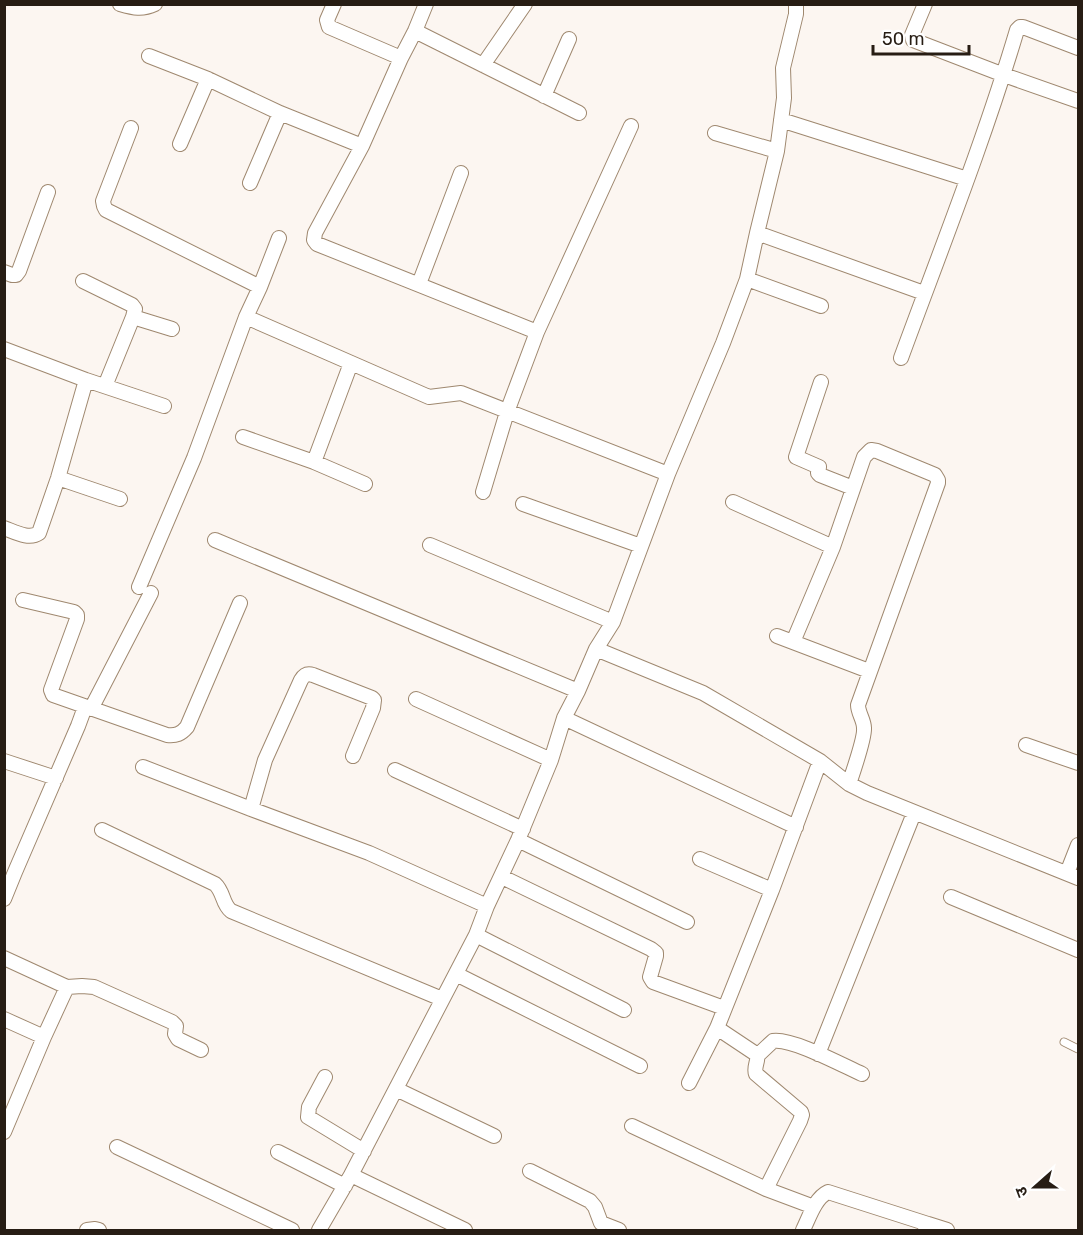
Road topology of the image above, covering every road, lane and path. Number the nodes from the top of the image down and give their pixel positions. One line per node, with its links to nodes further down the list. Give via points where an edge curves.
1 (120, 4): 2 (street, via 146,9)
2 (155, 4)
3 (334, 4): 12 (street, via 327,20 329,27)
4 (426, 4): 8 (street)
5 (525, 4): 13 (street)
6 (796, 4): 20 (street, via 783,68)
7 (925, 4): 14 (street, via 913,31 914,40)
8 (415, 31): 12 (street); 13 (street)
9 (568, 39): 16 (street)
10 (1078, 48): 14 (street, via 1020,27)
11 (149, 56): 15 (street)
12 (400, 58): 25 (street)
13 (483, 65): 16 (street)
14 (1004, 75): 17 (street); 28 (street)
15 (208, 79): 18 (street); 24 (street)
16 (544, 96): 19 (street)
17 (1078, 101)
18 (280, 113): 25 (street); 29 (street)
19 (579, 113)
20 (781, 120): 26 (street); 28 (street)
21 (631, 126): 43 (street)
22 (131, 128): 37 (street, via 103,201 106,210)
23 (715, 132): 26 (street)
24 (180, 144)
25 (362, 146): 36 (street, via 314,240)
26 (777, 151): 31 (street)
27 (461, 173): 36 (street)
28 (967, 179): 38 (street)
29 (250, 183)
30 (48, 192): 33 (street, via 19,271 16,275)
31 (757, 233): 34 (street); 38 (street)
32 (279, 238): 37 (street)
33 (4, 272)
34 (747, 279): 39 (street); 54 (street)
35 (83, 281): 40 (street, via 132,305)
36 (419, 284): 43 (street)
37 (260, 287): 41 (street)
38 (924, 293): 45 (street)
39 (821, 306)
40 (133, 317): 42 (street); 49 (street)
41 (246, 317): 46 (street); 76 (street, via 145,590)
42 (172, 329)
43 (537, 332): 51 (street)
44 (4, 349): 47 (street)
45 (901, 358)
46 (351, 363): 51 (street, via 429,397 461,393); 53 (street)
47 (86, 380): 49 (street); 55 (street)
48 (821, 382): 57 (street, via 796,457 819,467 820,476)
49 (105, 386): 50 (street)
50 (164, 406)
51 (507, 412): 54 (street); 58 (street)
52 (243, 437): 53 (street)
53 (314, 462): 56 (street)
54 (668, 474): 65 (street)
55 (58, 478): 59 (street); 62 (street, via 39,533 29,536)
56 (365, 484)
57 (853, 488): 66 (street); 73 (street, via 864,457 871,450 933,474 938,480)
58 (483, 492)
59 (120, 499)
60 (733, 502): 66 (street)
61 (523, 504): 65 (street)
62 (4, 528)
63 (215, 540): 74 (street)
64 (430, 545): 69 (street)
65 (641, 546): 69 (street)
66 (833, 547): 71 (street)
67 (23, 600): 76 (street, via 77,615 51,692)
68 (240, 603): 76 (street, via 187,727 179,735 167,735)
69 (613, 622): 72 (street)
70 (777, 636): 71 (street)
71 (793, 642): 73 (street)
72 (596, 649): 74 (street); 81 (street, via 703,693)
73 (869, 671): 87 (street, via 858,705 864,732)
74 (578, 691): 77 (street)
75 (416, 699): 80 (street)
76 (88, 708): 86 (street)
77 (564, 718): 80 (street); 90 (street)
78 (1026, 745): 83 (street)
79 (353, 756): 88 (street, via 374,700 305,675 265,760)
80 (551, 760): 92 (street)
81 (820, 760): 87 (street); 90 (street)
82 (4, 761): 86 (street)
83 (1078, 763)
84 (143, 767): 88 (street)
85 (395, 770): 92 (street)
86 (56, 778): 99 (street)
87 (849, 784): 89 (street)
88 (251, 809): 100 (street, via 369,853)
89 (914, 813): 95 (street); 116 (street)
90 (796, 827): 97 (street)
91 (102, 830): 107 (street, via 215,884 231,911)
92 (520, 834): 96 (street); 101 (street)
93 (1078, 845): 95 (street)
94 (700, 859): 97 (street)
95 (1073, 876)
96 (502, 877): 100 (street); 108 (street, via 651,949 656,953 650,976 653,982)
97 (772, 890): 108 (street)
98 (951, 897): 103 (street)
99 (4, 899)
100 (487, 906): 102 (street)
101 (687, 922)
102 (476, 935): 105 (street); 109 (street)
103 (1078, 950)
104 (4, 958): 106 (street)
105 (456, 974): 107 (street); 118 (street)
106 (67, 987): 112 (street); 115 (street, via 94,987 172,1022 178,1039)
107 (442, 999): 122 (street)
108 (724, 1008): 111 (street)
109 (624, 1010)
110 (4, 1019): 112 (street)
111 (717, 1028): 117 (street); 121 (street)
112 (44, 1037): 123 (street)
113 (1064, 1042): 114 (lane)
114 (1078, 1049)
115 (201, 1050)
116 (818, 1054): 117 (street, via 776,1040); 119 (street)
117 (757, 1056): 132 (street, via 756,1074 802,1115)
118 (640, 1066)
119 (862, 1074)
120 (325, 1077): 128 (street, via 308,1117)
121 (688, 1083)
122 (396, 1089): 126 (street); 128 (street)
123 (8, 1112): 125 (street)
124 (632, 1126): 132 (street)
125 (4, 1132)
126 (494, 1136)
127 (117, 1147): 137 (street)
128 (364, 1151): 131 (street)
129 (278, 1152): 131 (street)
130 (530, 1171): 140 (street, via 590,1201 601,1223)
131 (348, 1180): 138 (street); 139 (street)
132 (766, 1189): 133 (street)
133 (814, 1207): 134 (street, via 824,1194 831,1192); 141 (street)
134 (926, 1227): 142 (street)
135 (87, 1230): 136 (street)
136 (99, 1230)
137 (292, 1230)
138 (319, 1230)
139 (465, 1230)
140 (619, 1230)
141 (803, 1230)
142 (947, 1230)

